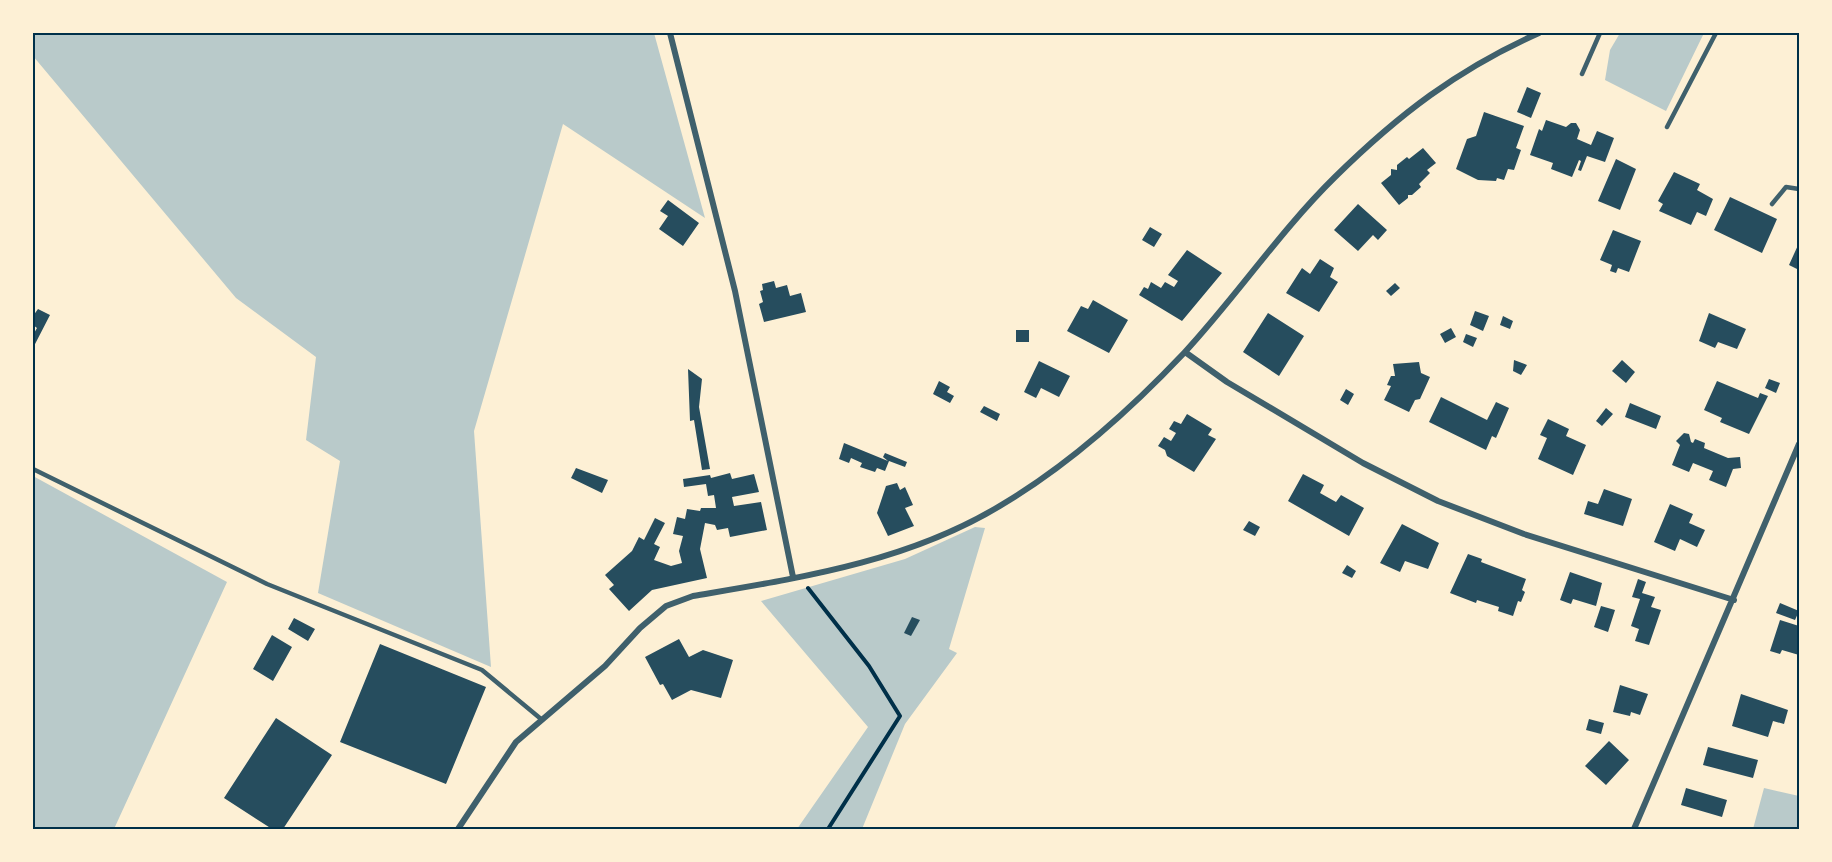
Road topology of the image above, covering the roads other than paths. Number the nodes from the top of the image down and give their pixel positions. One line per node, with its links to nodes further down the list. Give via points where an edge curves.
1 (670, 33): 12 (street, via 735,291)
2 (1539, 33): 9 (street, via 1451,79 1395,122 1333,178)
3 (1600, 33): 5 (lane)
4 (1716, 33): 6 (lane)
5 (1582, 74)
6 (1667, 127)
7 (1799, 189): 8 (lane, via 1786,187)
8 (1772, 204)
9 (1185, 352): 12 (street, via 1121,415 1003,505 926,543 878,559); 13 (street, via 1227,382 1363,463 1438,501)
10 (1799, 444): 13 (street)
11 (33, 469): 14 (lane, via 267,584 482,670)
12 (793, 578): 14 (street, via 666,606)
13 (1734, 600): 16 (street)
14 (541, 719): 15 (street, via 516,742)
15 (458, 829)
16 (1634, 829)

